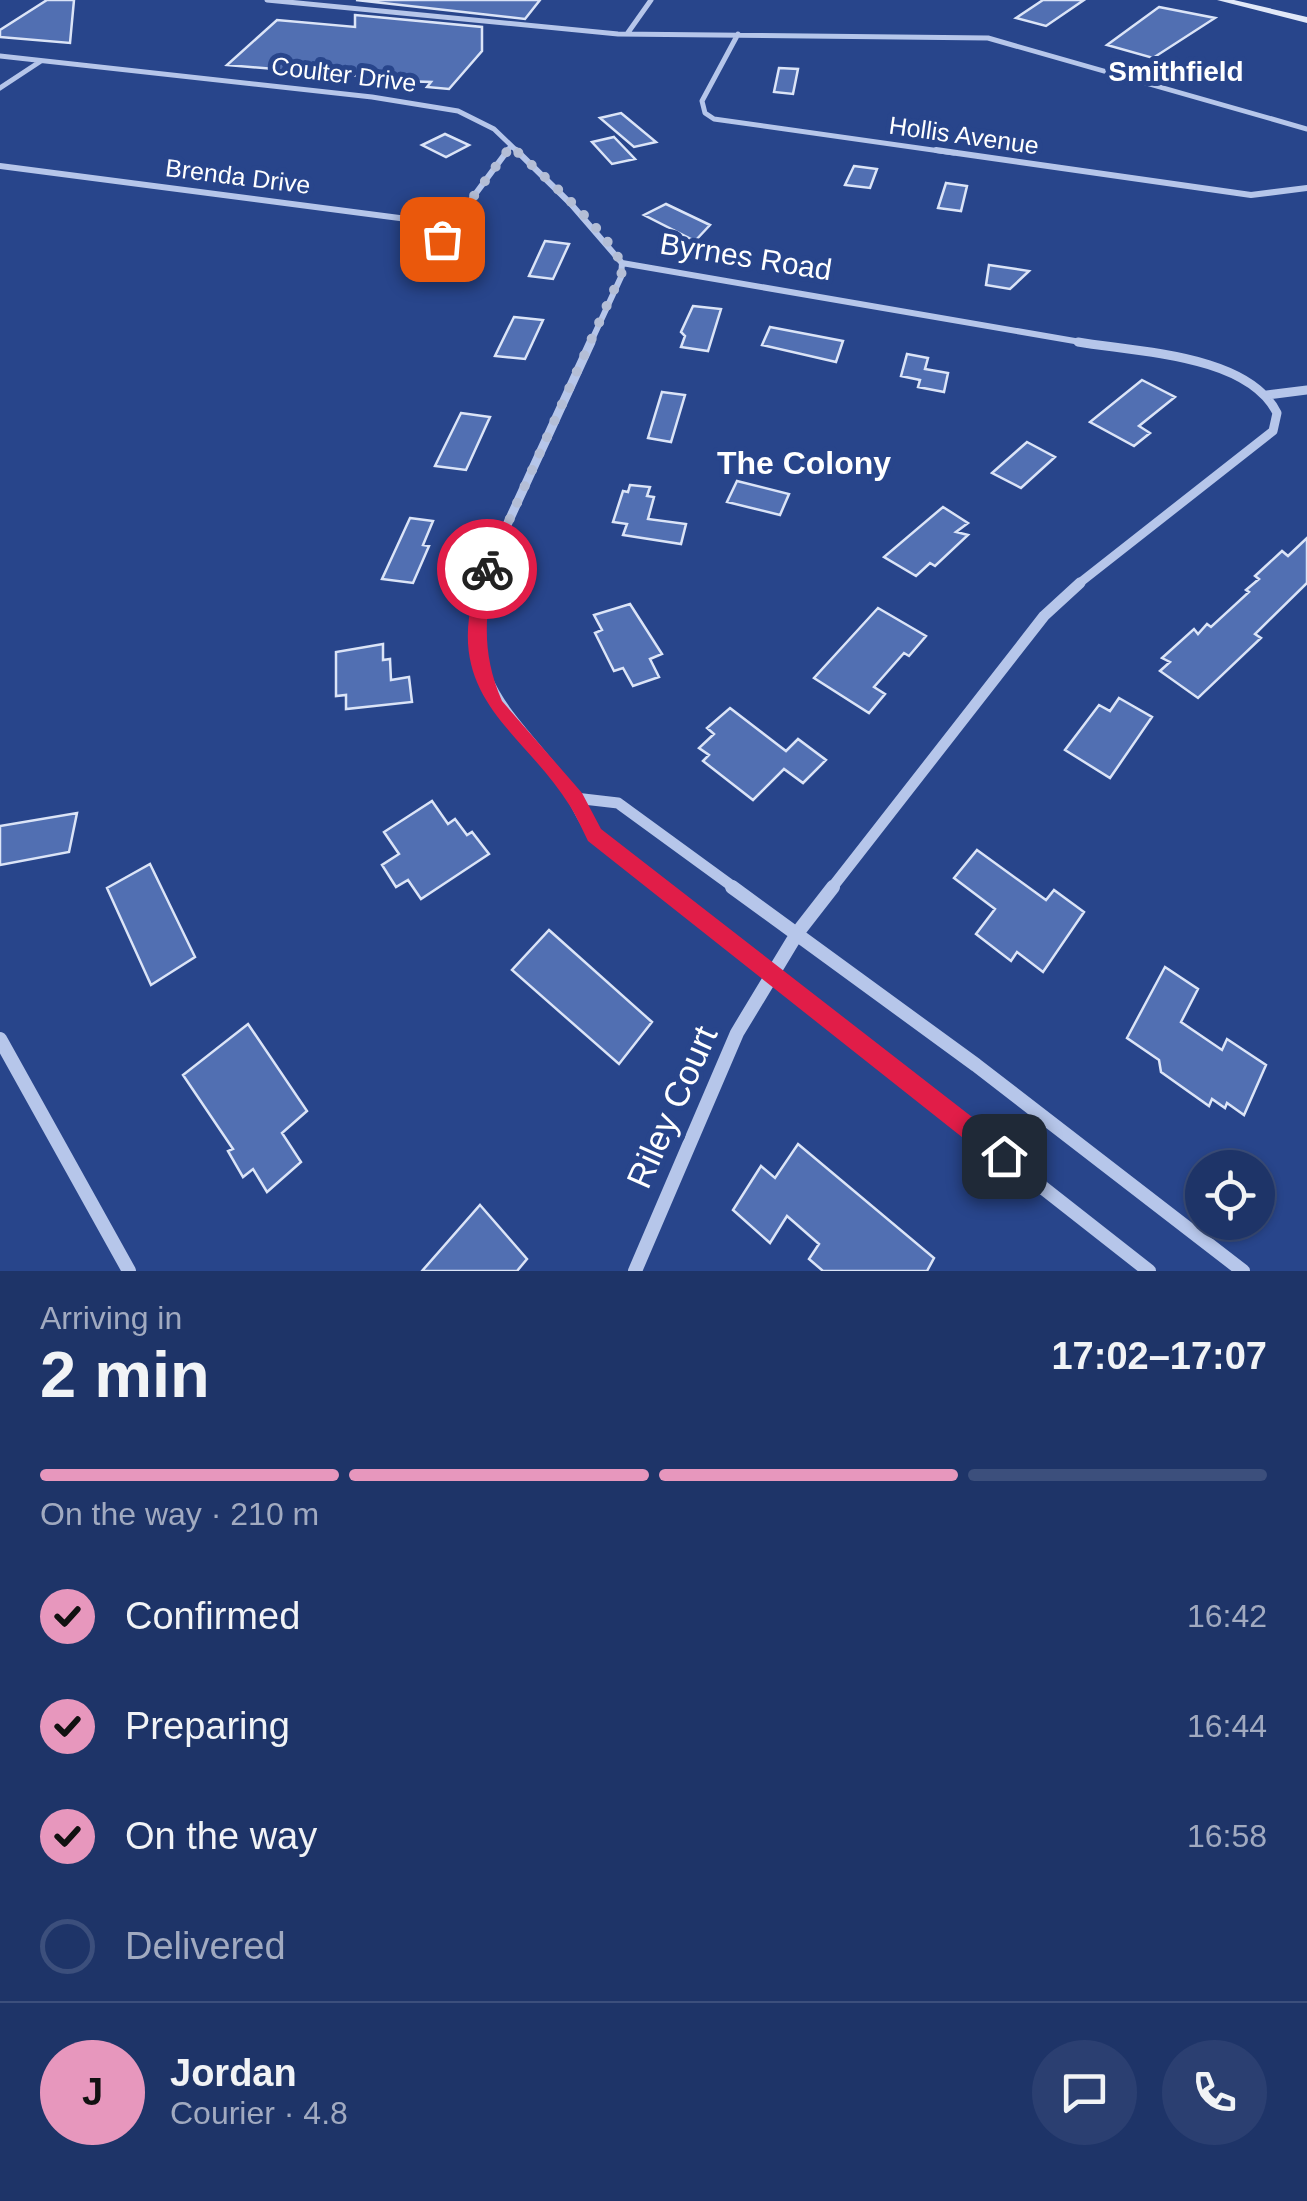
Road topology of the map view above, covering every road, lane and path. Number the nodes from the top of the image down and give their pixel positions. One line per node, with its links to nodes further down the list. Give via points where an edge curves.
1 (267, 0): 5 (street)
2 (650, 0): 5 (street)
3 (1222, 0): 4 (street)
4 (1307, 20)
5 (627, 34): 6 (street)
6 (738, 34): 10 (street, via 988,38); 13 (street, Hollis Avenue, via 703,96 704,113 714,119 1251,195)
7 (0, 56): 8 (street, Coulter Drive)
8 (42, 61): 9 (street); 11 (street, Coulter Drive, via 429,104 471,116)
9 (0, 88)
10 (1307, 129)
11 (511, 146): 14 (street); 16 (street, Coulter Drive)
12 (0, 166): 14 (street, Brenda Drive)
13 (1307, 188)
14 (453, 224): 15 (street)
15 (442, 239)
16 (622, 263): 18 (street, Byrnes Road, via 1202,362 1238,374); 19 (street, Byrnes Road, via 488,564 477,613 479,660 496,705)
17 (1307, 390): 18 (street)
18 (1267, 394): 20 (street, via 1277,413 1273,430 1044,616)
19 (576, 798): 20 (street, via 618,803); 21 (street, Byrnes Road, via 594,835)
20 (798, 932): 21 (street); 26 (street)
21 (772, 972): 24 (street, Riley Court, via 737,1032); 25 (street, Byrnes Road)
22 (0, 1039): 23 (street)
23 (129, 1271)
24 (636, 1271)
25 (1149, 1271)
26 (1243, 1271)

